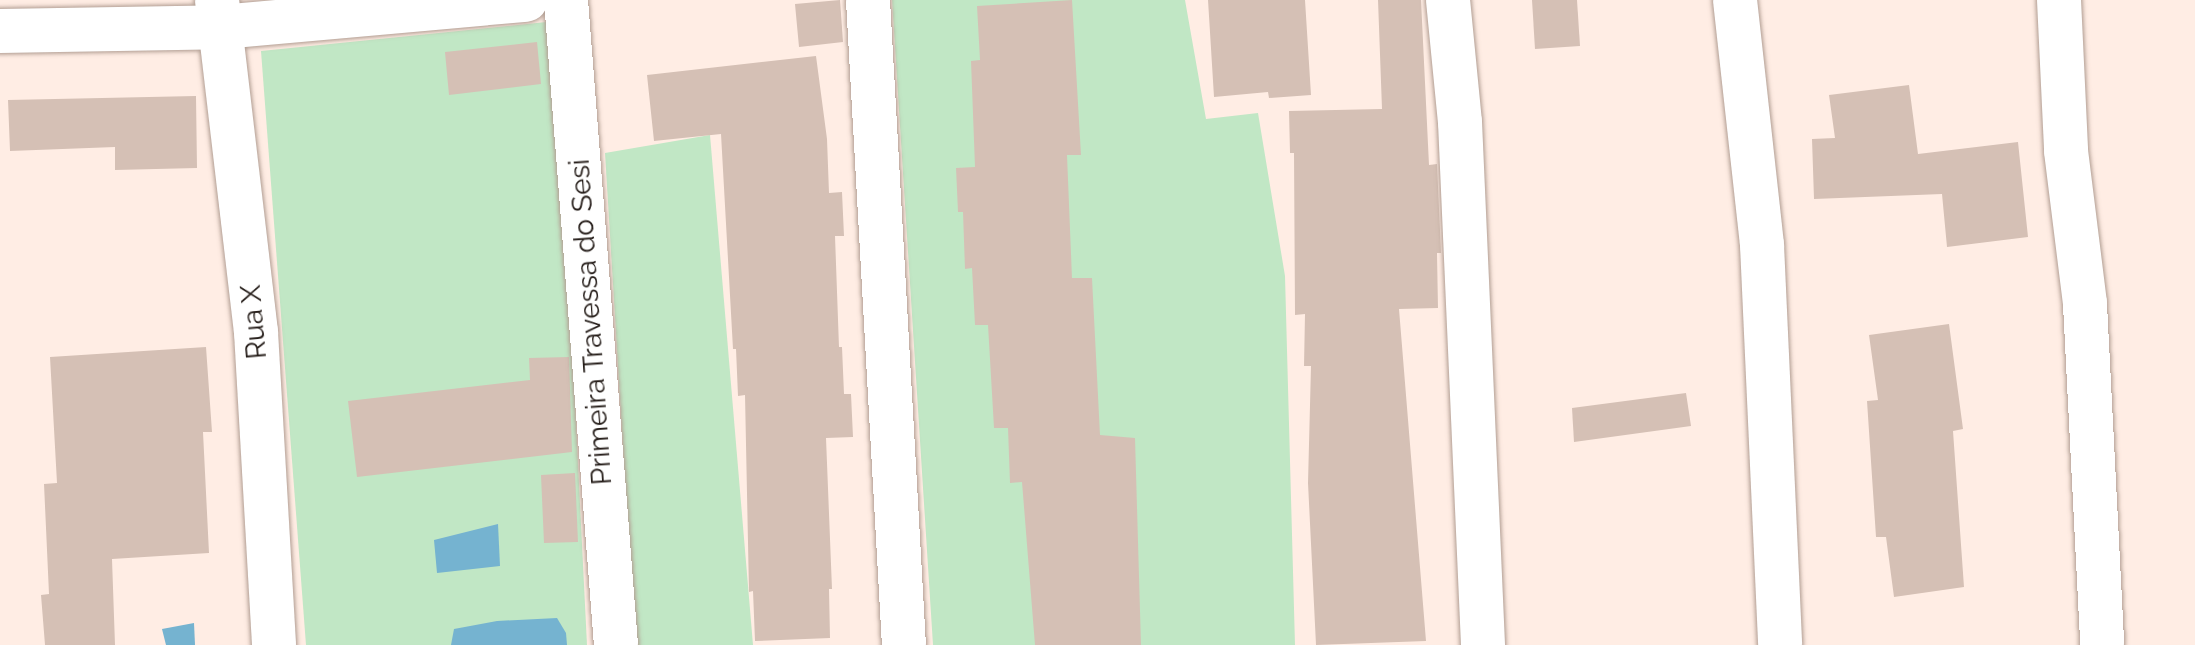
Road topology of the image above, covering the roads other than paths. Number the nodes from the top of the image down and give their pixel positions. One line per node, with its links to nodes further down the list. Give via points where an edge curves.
1 (526, 0): 7 (street)
2 (566, 0): 10 (street, Primeira Travessa do Sesi)
3 (868, 0): 11 (street)
4 (1448, 0): 12 (street, via 1460,122)
5 (1735, 0): 13 (street, via 1762,245)
6 (2059, 0): 14 (street, via 2066,151 2085,304)
7 (219, 14): 8 (street); 9 (street, Rua X, via 256,332)
8 (0, 31)
9 (274, 645)
10 (616, 645)
11 (904, 645)
12 (1483, 645)
13 (1780, 645)
14 (2102, 645)

